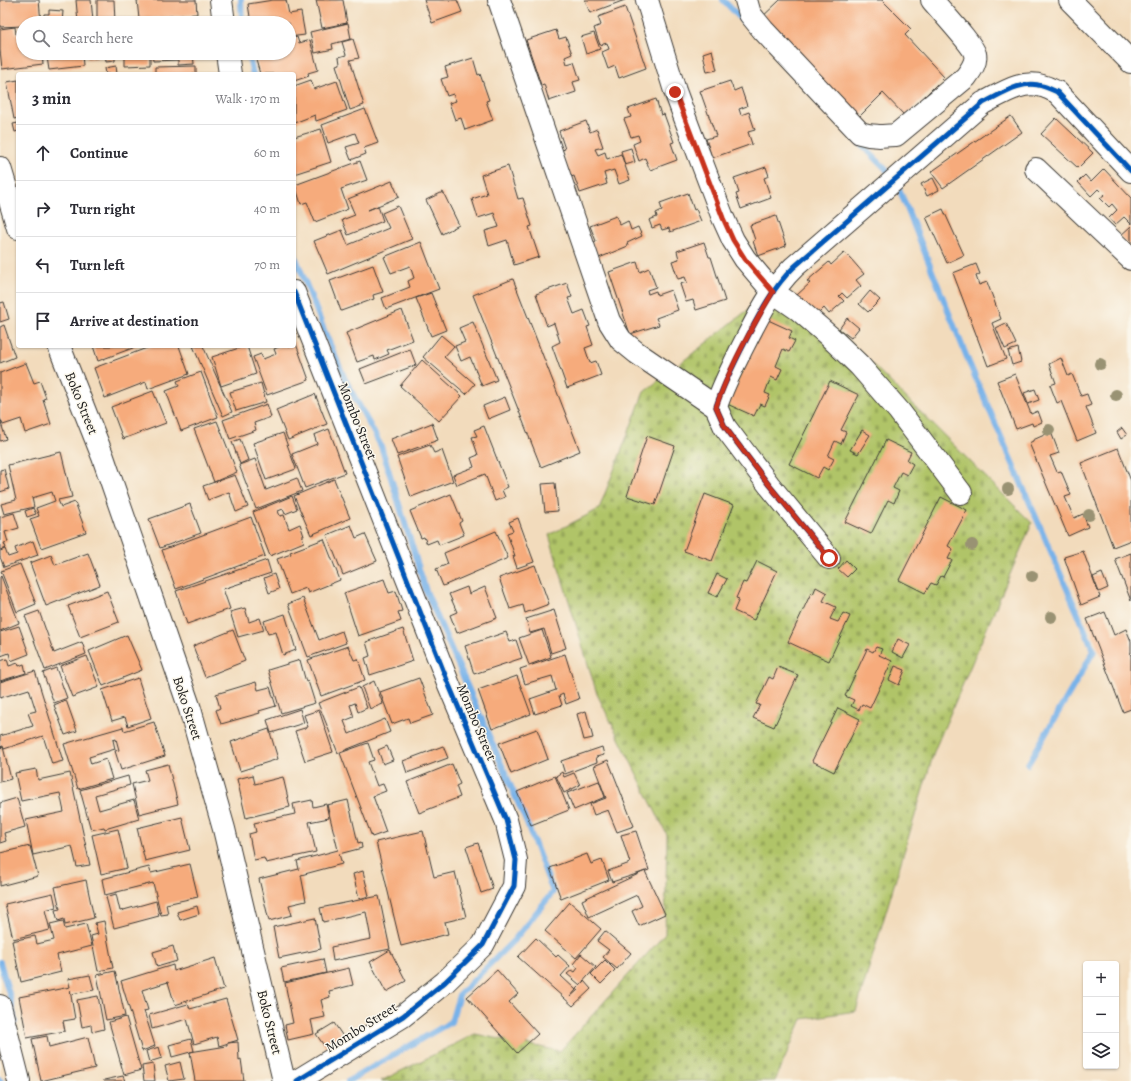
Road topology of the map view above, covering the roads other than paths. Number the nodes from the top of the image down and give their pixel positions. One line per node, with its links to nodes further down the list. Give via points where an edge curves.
1 (222, 0): 7 (street)
2 (499, 0): 19 (street, via 609,321 621,340 637,353)
3 (647, 0): 16 (street, via 675,92 723,218 745,259)
4 (746, 0): 5 (street, via 750,14 762,30 860,133 882,137 896,135 966,77 973,67 973,48)
5 (932, 0)
6 (1070, 0): 9 (street)
7 (223, 16)
8 (228, 60): 10 (street)
9 (1131, 62)
10 (230, 72)
11 (0, 168): 14 (street)
12 (1036, 169): 15 (street)
13 (1131, 171): 16 (street, via 1057,92 1041,85 1027,84 1006,91 983,104 905,171 794,267 782,278)
14 (16, 221)
15 (1131, 259)
16 (773, 292): 19 (street, via 722,386); 20 (street, via 829,336 859,365 899,411)
17 (296, 297): 25 (street, Mombo Street, via 449,685 506,820 516,860 514,886 482,945 445,982 403,1016)
18 (60, 348): 24 (street, Boko Street, via 103,457 190,709 224,829)
19 (716, 407): 21 (street, via 725,427)
20 (961, 492)
21 (829, 558)
22 (0, 1006): 23 (street)
23 (19, 1081)
24 (284, 1081)
25 (297, 1081)

